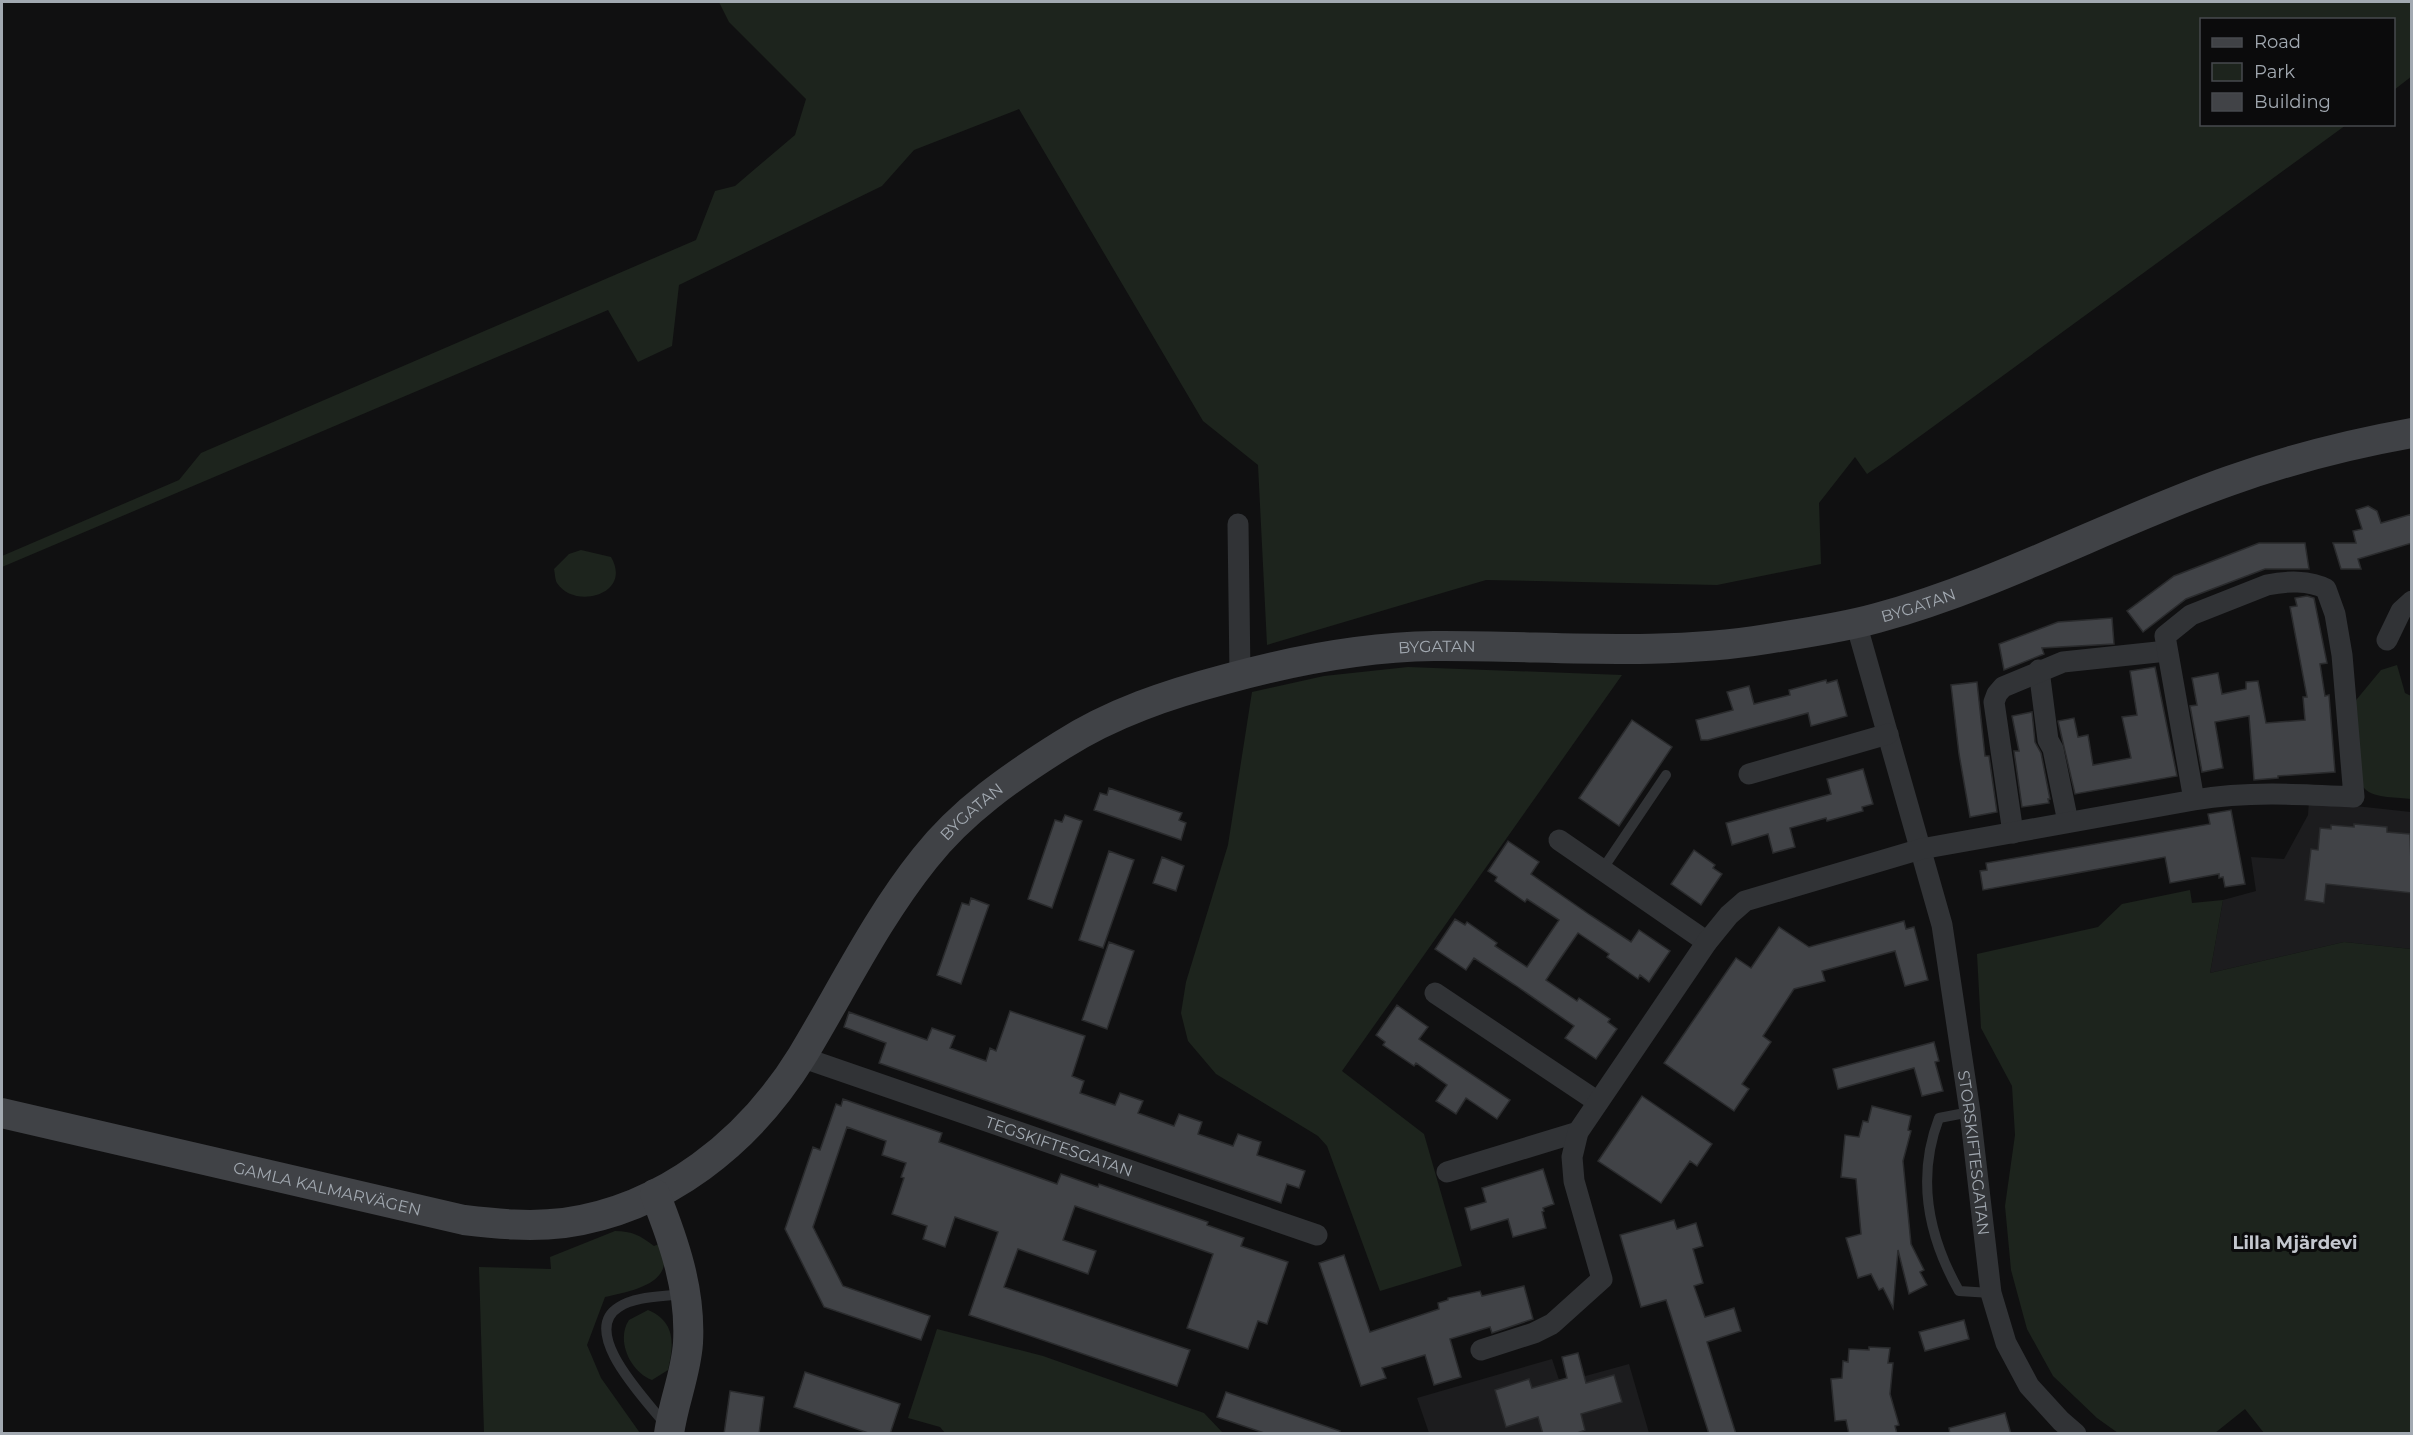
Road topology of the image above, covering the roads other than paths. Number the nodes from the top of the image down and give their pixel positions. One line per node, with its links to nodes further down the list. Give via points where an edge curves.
1 (2412, 433): 4 (street, BYGATAN, via 2301,458 2228,481 2020,568)
2 (1238, 524): 8 (street)
3 (2412, 602): 5 (street, via 2401,612)
4 (1856, 624): 8 (street, BYGATAN, via 1747,642 1658,650 1384,648 1298,660); 9 (street, STORSKIFTESGATAN)
5 (2387, 640)
6 (2167, 651): 7 (street, via 2063,662); 12 (street); 12 (street, via 2165,636 2191,615 2267,585 2316,583 2326,589 2335,614 2354,797 2283,792 2232,793)
7 (2039, 670): 13 (street, via 2048,740); 14 (street, via 2003,687 1994,702)
8 (1240, 675): 20 (street, BYGATAN, via 1128,711 1078,736 1013,777 965,814 925,858 866,944)
9 (1888, 734): 10 (street); 16 (street, STORSKIFTESGATAN)
10 (1749, 774)
11 (1666, 775): 17 (lane)
12 (2194, 800): 13 (street)
13 (2068, 822): 14 (street)
14 (2013, 832): 16 (street)
15 (1559, 840): 17 (street)
16 (1921, 849): 18 (street, via 1745,901); 22 (street, STORSKIFTESGATAN, via 1944,934)
17 (1602, 870): 18 (street)
18 (1707, 942): 21 (street)
19 (1435, 993): 21 (street)
20 (801, 1057): 26 (street, BYGATAN, via 732,1143 685,1178); 27 (street, TEGSKIFTESGATAN)
21 (1598, 1102): 24 (street)
22 (1970, 1112): 28 (street, STORSKIFTESGATAN); 28 (lane, via 1940,1118 1931,1140 1930,1212 1939,1250 1959,1291)
23 (2, 1113): 26 (street, GAMLA KALMARVÄGEN, via 415,1210 495,1224 563,1223 598,1216)
24 (1578, 1132): 25 (street); 30 (street, via 1572,1157 1574,1180 1602,1279 1552,1324 1534,1334)
25 (1448, 1172)
26 (655, 1194): 29 (street, via 674,1245)
27 (1317, 1235)
28 (1991, 1293): 32 (street, STORSKIFTESGATAN, via 2006,1343 2029,1386)
29 (686, 1294): 31 (street, via 688,1344); 31 (lane, via 641,1299 618,1307 608,1317 606,1335 612,1356)
30 (1481, 1350)
31 (669, 1432)
32 (2076, 1434)

